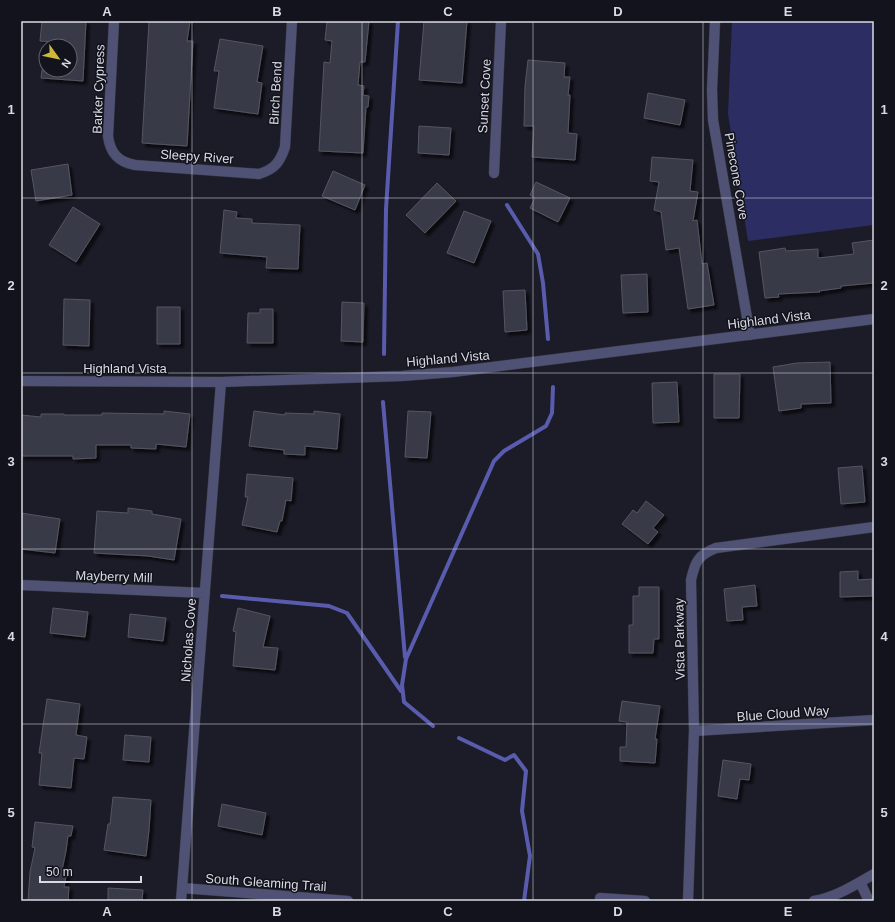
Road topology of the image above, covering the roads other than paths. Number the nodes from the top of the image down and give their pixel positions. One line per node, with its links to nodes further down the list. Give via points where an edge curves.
1 (114, 21): 5 (street, Barker Cypress, via 108,136)
2 (292, 21): 6 (street, Birch Bend, via 285,147)
3 (501, 21): 7 (street, Sunset Cove)
4 (715, 21): 9 (street, Pinecone Cove, via 713,120)
5 (115, 156): 6 (street, Sleepy River, via 135,165 259,174)
6 (276, 165)
7 (494, 173)
8 (874, 319): 9 (street, Highland Vista)
9 (750, 335): 11 (street, Highland Vista, via 453,372)
10 (21, 381): 11 (street, Highland Vista)
11 (221, 382): 14 (street, Nicholas Cove)
12 (874, 527): 16 (street, Vista Parkway, via 716,548 698,558 691,580)
13 (21, 585): 14 (street, Mayberry Mill)
14 (205, 593): 19 (street, Nicholas Cove)
15 (874, 720): 16 (street, Blue Cloud Way)
16 (694, 731): 24 (street, Vista Parkway)
17 (874, 874): 18 (street)
18 (860, 882): 25 (street, via 840,893); 26 (street)
19 (182, 888): 21 (street, Nicholas Cove); 22 (street, South Gleaming Trail)
20 (600, 898): 23 (street)
21 (181, 901)
22 (348, 901)
23 (646, 901)
24 (688, 901)
25 (814, 901)
26 (869, 901)

